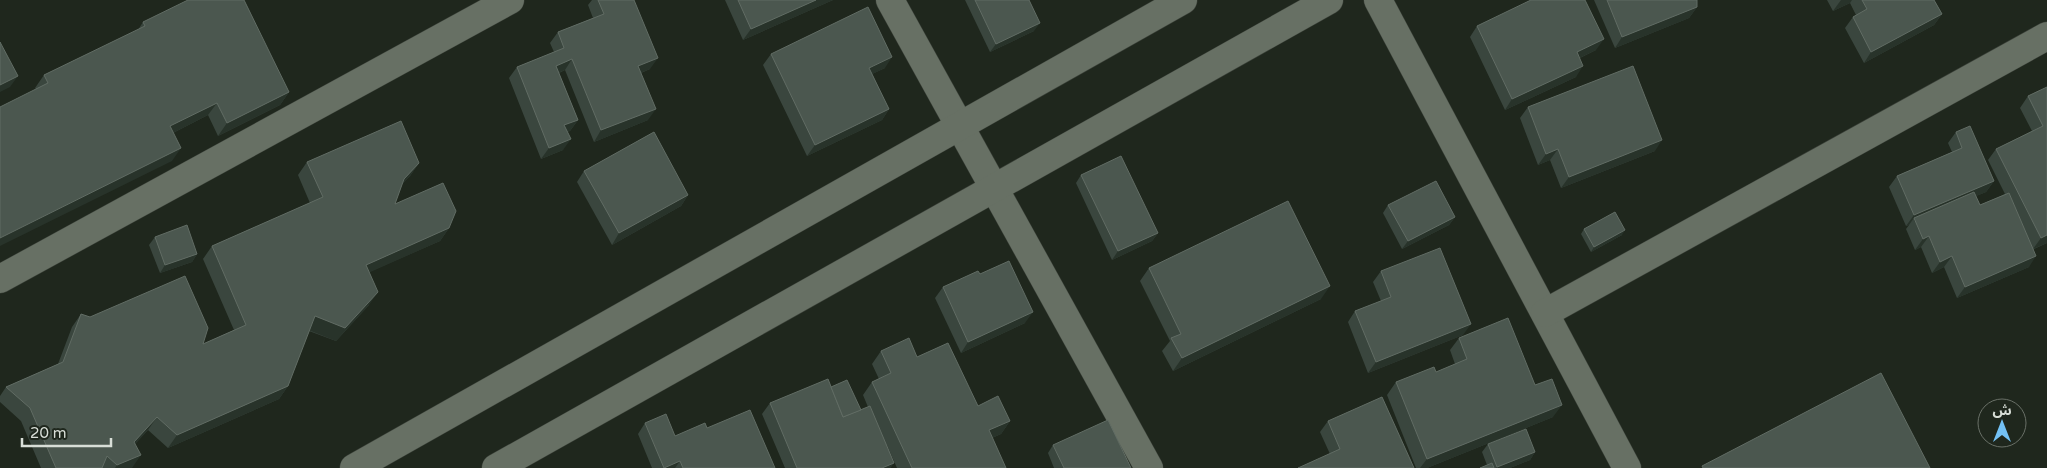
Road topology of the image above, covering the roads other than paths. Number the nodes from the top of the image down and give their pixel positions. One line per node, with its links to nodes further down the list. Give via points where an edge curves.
1 (890, 0): 7 (street)
2 (1183, 0): 7 (street)
3 (1330, 0): 8 (street)
4 (1378, 0): 10 (street)
5 (507, 1): 9 (street)
6 (2047, 36): 10 (street)
7 (961, 126): 8 (street); 11 (street)
8 (995, 188): 12 (street); 13 (street)
9 (0, 279)
10 (1545, 314): 14 (street)
11 (354, 468)
12 (496, 468)
13 (1148, 468)
14 (1627, 468)

